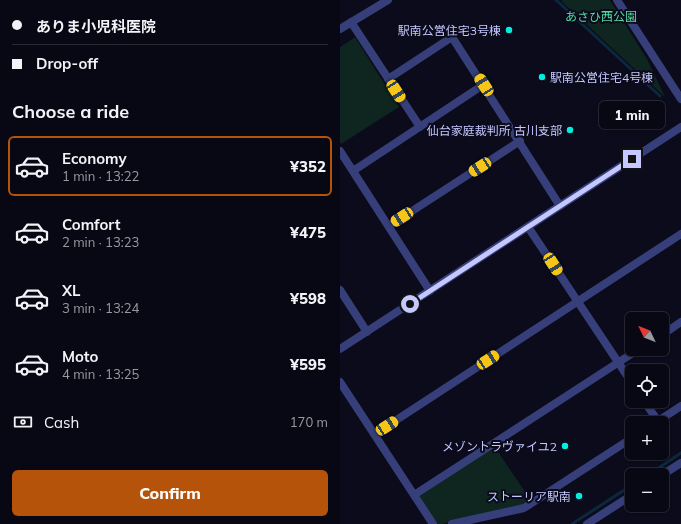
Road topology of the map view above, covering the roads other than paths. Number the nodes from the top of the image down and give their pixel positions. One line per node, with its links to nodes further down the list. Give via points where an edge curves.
1 (388, 0): 3 (street)
2 (617, 0): 7 (street)
3 (351, 22): 4 (street); 5 (street)
4 (340, 29)
5 (388, 79): 6 (street, via 452,37); 8 (street)
6 (484, 85): 8 (street); 10 (street)
7 (681, 99)
8 (420, 127): 12 (street)
9 (681, 127): 13 (street)
10 (520, 142): 13 (street); 14 (street)
11 (340, 151): 12 (street)
12 (353, 172): 14 (street)
13 (560, 206): 15 (street)
14 (389, 226): 18 (street)
15 (528, 227): 18 (street); 19 (street)
16 (681, 234): 19 (street)
17 (340, 290): 22 (street)
18 (430, 290): 22 (street)
19 (577, 302): 25 (street); 30 (street)
20 (681, 322): 21 (street)
21 (669, 330)
22 (367, 332): 23 (street)
23 (340, 350)
24 (628, 356): 25 (street)
25 (618, 363): 26 (street); 34 (street)
26 (625, 373)
27 (340, 382): 30 (street)
28 (681, 406): 29 (street)
29 (665, 416)
30 (375, 434): 34 (street)
31 (625, 443): 37 (street, via 524,508)
32 (681, 463): 33 (street)
33 (669, 471)
34 (414, 495): 36 (street)
35 (625, 500): 38 (street)
36 (433, 524)
37 (452, 524)
38 (587, 524)

